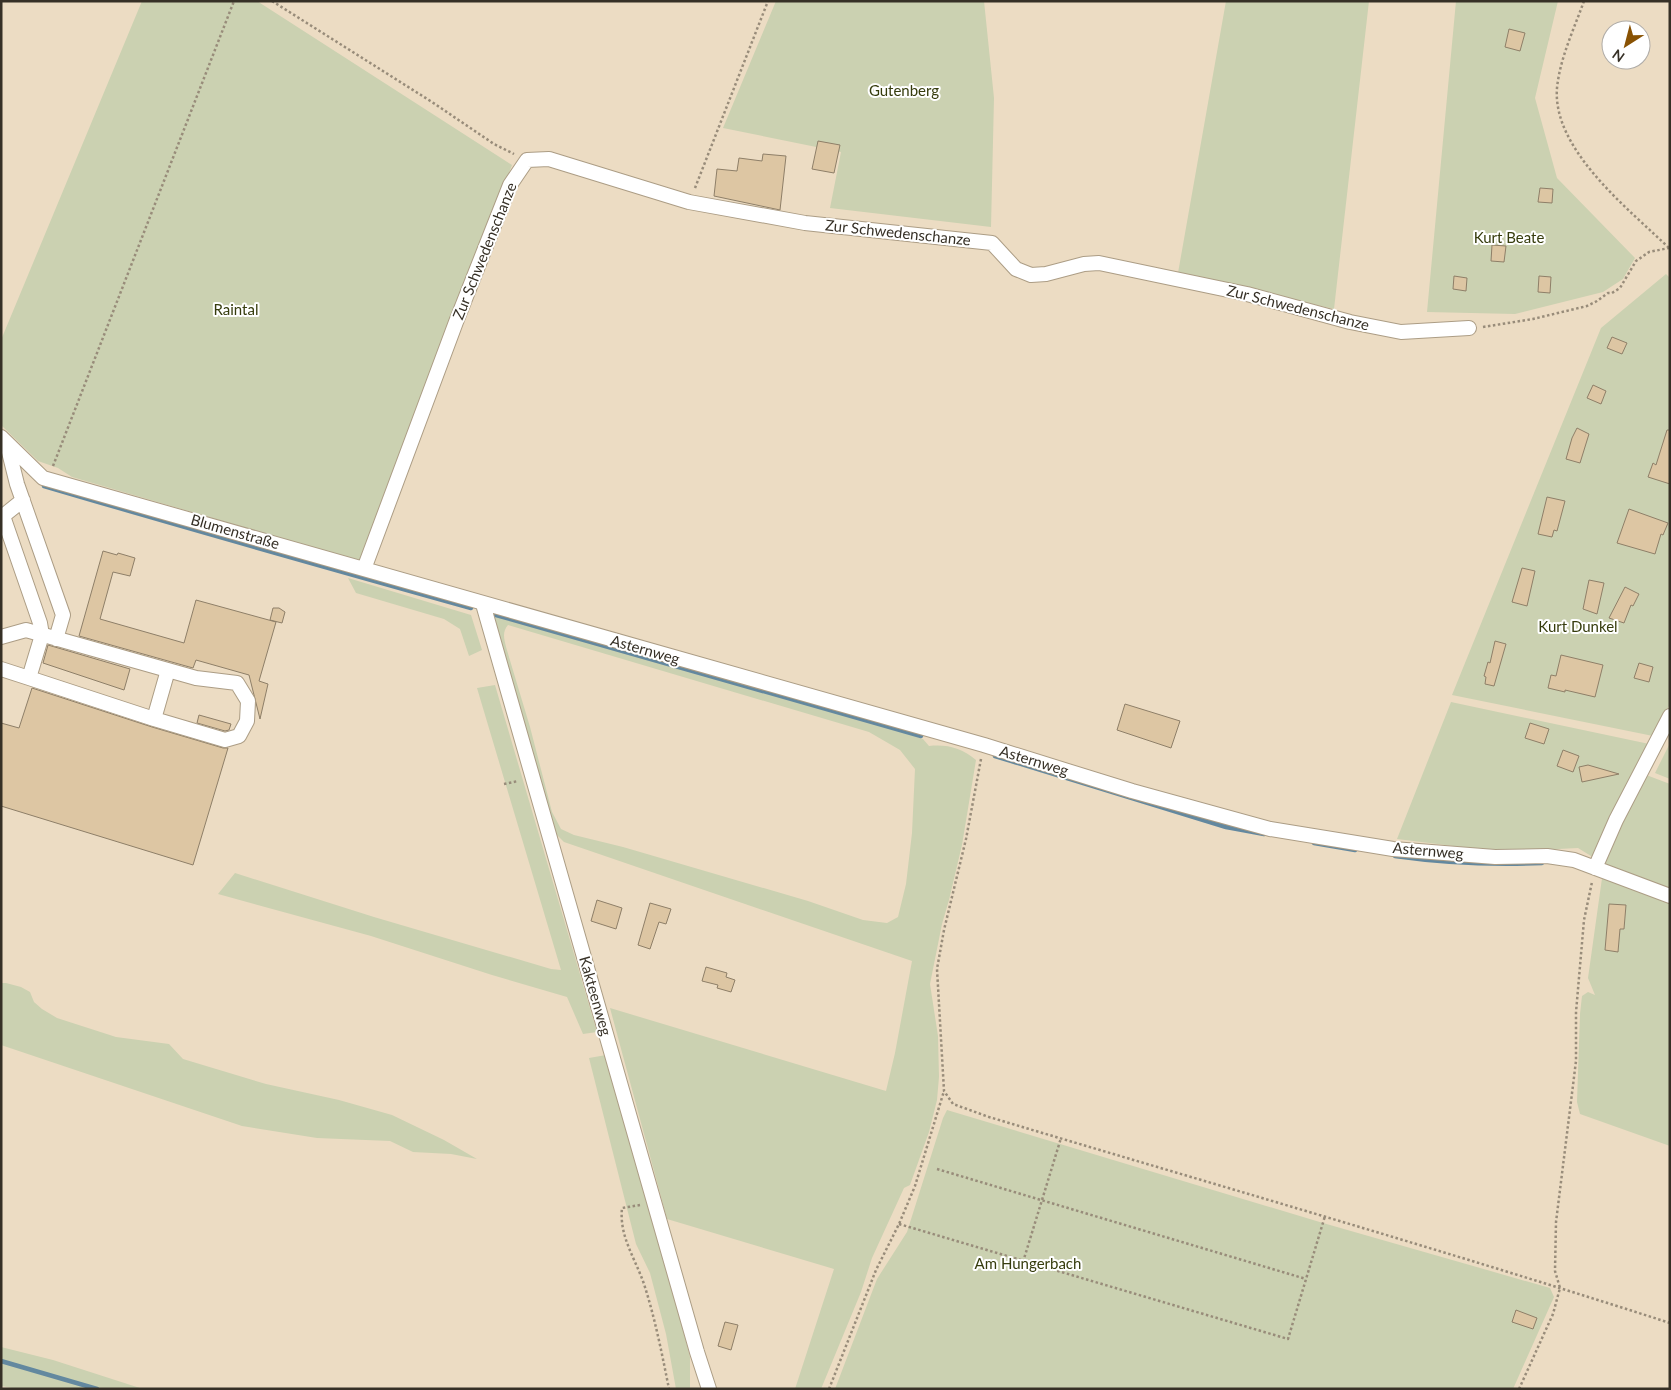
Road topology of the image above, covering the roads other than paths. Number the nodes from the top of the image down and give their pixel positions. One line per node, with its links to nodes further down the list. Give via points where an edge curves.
1 (1469, 328): 5 (street, Zur Schwedenschanze, via 1401,332 1350,322 1247,294 1099,263 1031,275 1016,270 992,243 805,223 690,202 549,159 527,160 510,185)
2 (4, 440): 3 (street); 4 (street); 5 (street, Blumenstraße, via 43,478)
3 (1, 456)
4 (23, 500): 7 (street, via 3,516); 9 (street, via 63,615)
5 (364, 569): 6 (street, Blumenstraße)
6 (483, 604): 15 (street, Asternweg, via 1270,829 1393,849 1495,857 1547,856 1574,860); 17 (street, Kakteenweg)
7 (42, 635): 8 (street, via 26,630); 9 (street); 12 (street)
8 (1, 637)
9 (56, 639): 11 (street)
10 (1, 669): 12 (street)
11 (168, 670): 14 (street); 14 (street, via 196,678 237,683 248,702 247,721 239,736 226,740)
12 (29, 678): 14 (street)
13 (1670, 716): 15 (street)
14 (154, 718)
15 (1595, 868): 16 (street, Asternweg)
16 (1670, 896)
17 (709, 1389)

